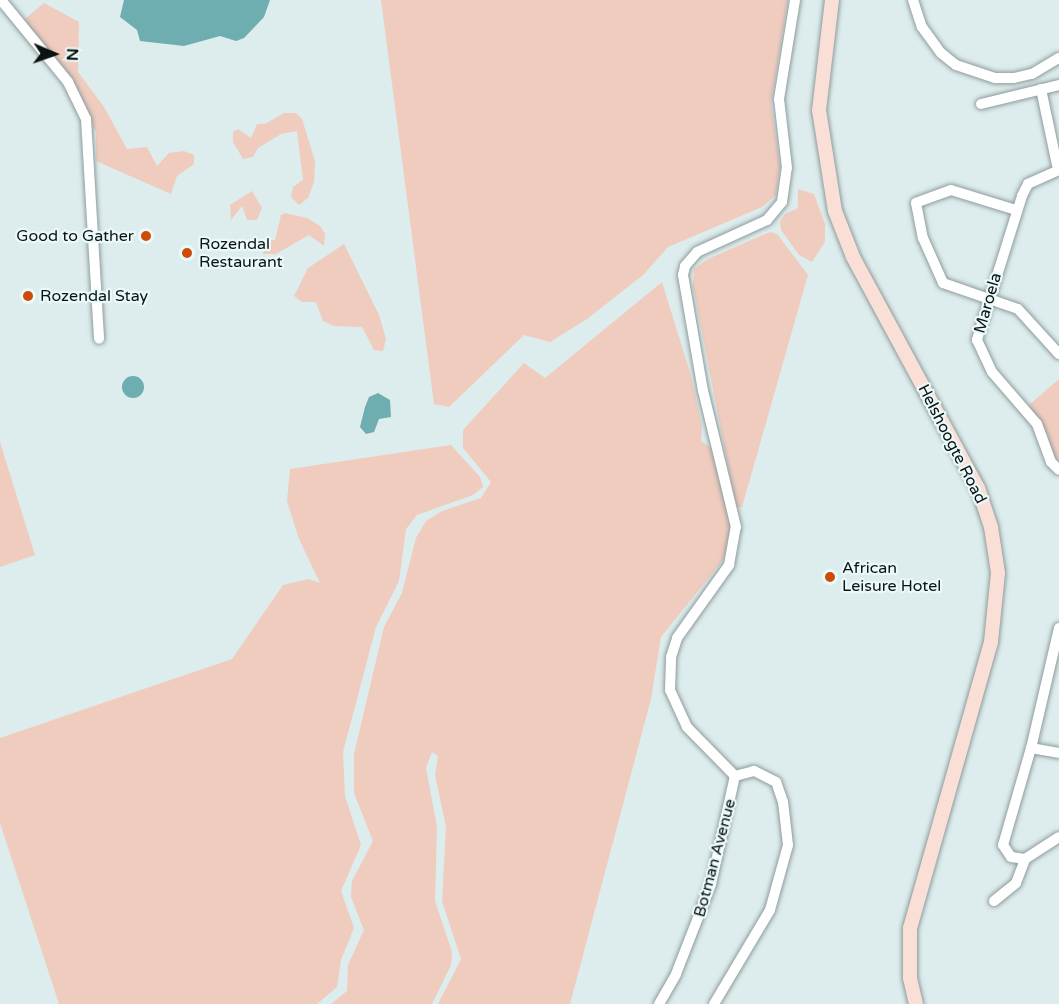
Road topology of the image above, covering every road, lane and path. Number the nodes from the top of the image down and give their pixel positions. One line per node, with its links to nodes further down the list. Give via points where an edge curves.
1 (795, 0): 18 (street, via 779,90 787,168 782,202 767,220 697,252 683,275 703,391 736,527 729,565 677,638 671,657 670,690 687,727)
2 (832, 0): 24 (main road, Helshoogte Road, via 819,110 835,211 853,257 978,488 991,527 998,573 991,642 910,928 909,978)
3 (913, 0): 5 (street, via 922,27 941,53 956,65 995,78 1014,78 1032,74)
4 (4, 1): 12 (street, via 68,82 86,119)
5 (1059, 58)
6 (1059, 85): 7 (street)
7 (1041, 89): 8 (street); 9 (street)
8 (981, 104)
9 (1059, 170): 10 (street, Maroela, via 1028,184)
10 (1016, 210): 11 (street, Maroela); 11 (street, via 951,190 916,203 923,238 943,283)
11 (988, 298): 13 (street, via 1018,309); 14 (street, Maroela, via 976,340 979,351 1037,424 1051,462)
12 (99, 339)
13 (1059, 354)
14 (1059, 470)
15 (1059, 628): 16 (street)
16 (1031, 748): 17 (street); 20 (street, via 1003,836 1005,852)
17 (1059, 753)
18 (735, 776): 22 (street, Botman Avenue, via 711,884 676,974); 23 (street, via 754,771 776,782 783,802 788,845 770,910)
19 (1059, 837): 20 (street)
20 (1025, 859): 21 (street, via 1016,883)
21 (994, 901)
22 (659, 1004)
23 (714, 1004)
24 (916, 1004)

